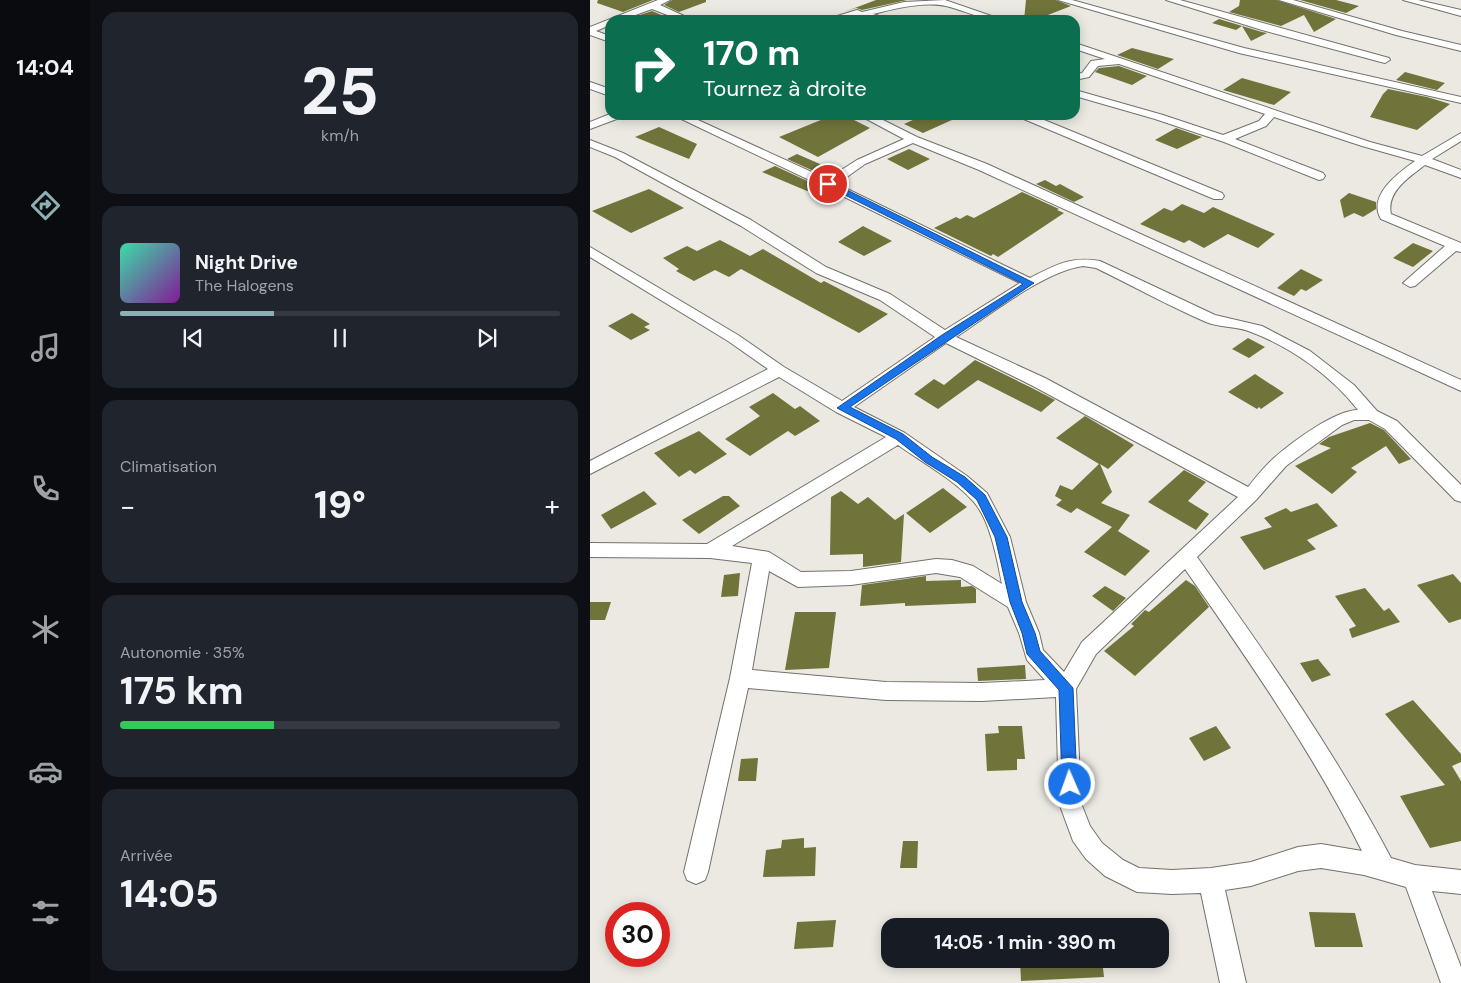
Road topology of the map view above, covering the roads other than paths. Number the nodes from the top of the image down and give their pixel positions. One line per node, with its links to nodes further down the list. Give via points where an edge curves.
1 (666, 0): 6 (street)
2 (1062, 0): 25 (street, via 1242,51)
3 (1170, 0): 19 (street)
4 (1283, 0): 18 (street)
5 (1407, 0): 7 (street)
6 (651, 5): 9 (street); 10 (street)
7 (1461, 13)
8 (864, 14): 11 (street); 12 (street); 13 (street, via 902,4 942,3)
9 (626, 15)
10 (676, 15)
11 (846, 15)
12 (867, 15)
13 (982, 15)
14 (605, 24): 15 (street)
15 (590, 31): 16 (street)
16 (605, 37)
17 (1080, 48): 20 (street)
18 (1461, 48)
19 (1385, 60)
20 (1120, 61): 21 (street, via 1094,64); 26 (street)
21 (1080, 76)
22 (590, 85): 23 (street)
23 (605, 91)
24 (1080, 94): 34 (street)
25 (1461, 100)
26 (1272, 112): 34 (street, via 1263,124); 36 (street)
27 (605, 120): 31 (street)
28 (689, 120): 39 (street)
29 (874, 120): 33 (street)
30 (1035, 120): 40 (street)
31 (590, 126)
32 (1461, 136): 36 (street)
33 (913, 139): 39 (street, via 861,162); 47 (street, via 982,167)
34 (1226, 139): 38 (street)
35 (590, 143): 45 (street, via 619,155 746,223 821,270 885,298)
36 (1423, 160): 37 (street); 41 (street, via 1390,188 1383,212 1385,216)
37 (1461, 174)
38 (1319, 176)
39 (828, 184): 43 (street)
40 (1218, 196)
41 (1458, 246): 44 (street)
42 (590, 250): 46 (street)
43 (1030, 283): 45 (street); 49 (street, via 1068,264 1100,265 1212,319 1250,326 1269,335 1322,367 1359,398)
44 (1410, 283)
45 (945, 337): 48 (street); 52 (street, via 1039,382)
46 (779, 370): 48 (street); 51 (street)
47 (1461, 386)
48 (842, 408): 50 (street)
49 (1371, 415): 52 (street, via 1352,415 1336,421 1280,462); 53 (street, via 1391,425)
50 (899, 437): 55 (street); 58 (street, via 961,480 981,498 1001,537)
51 (590, 468)
52 (1250, 496): 56 (street)
53 (1461, 496)
54 (590, 550): 55 (street)
55 (710, 550): 57 (street)
56 (1186, 555): 60 (street, via 1089,648); 61 (street, via 1323,756)
57 (762, 558): 58 (street, via 798,580 952,567 983,580); 59 (street)
58 (1016, 602): 60 (street, via 1034,654)
59 (740, 678): 60 (street, via 886,691 982,692); 62 (street)
60 (1066, 688): 64 (street, via 1070,803 1081,833 1094,851 1114,868 1137,880)
61 (1384, 870): 63 (street); 64 (street, via 1321,856 1298,858 1251,874)
62 (696, 872)
63 (1415, 877): 65 (street); 67 (street)
64 (1211, 880): 66 (street)
65 (1461, 882)
66 (1233, 983)
67 (1454, 983)

